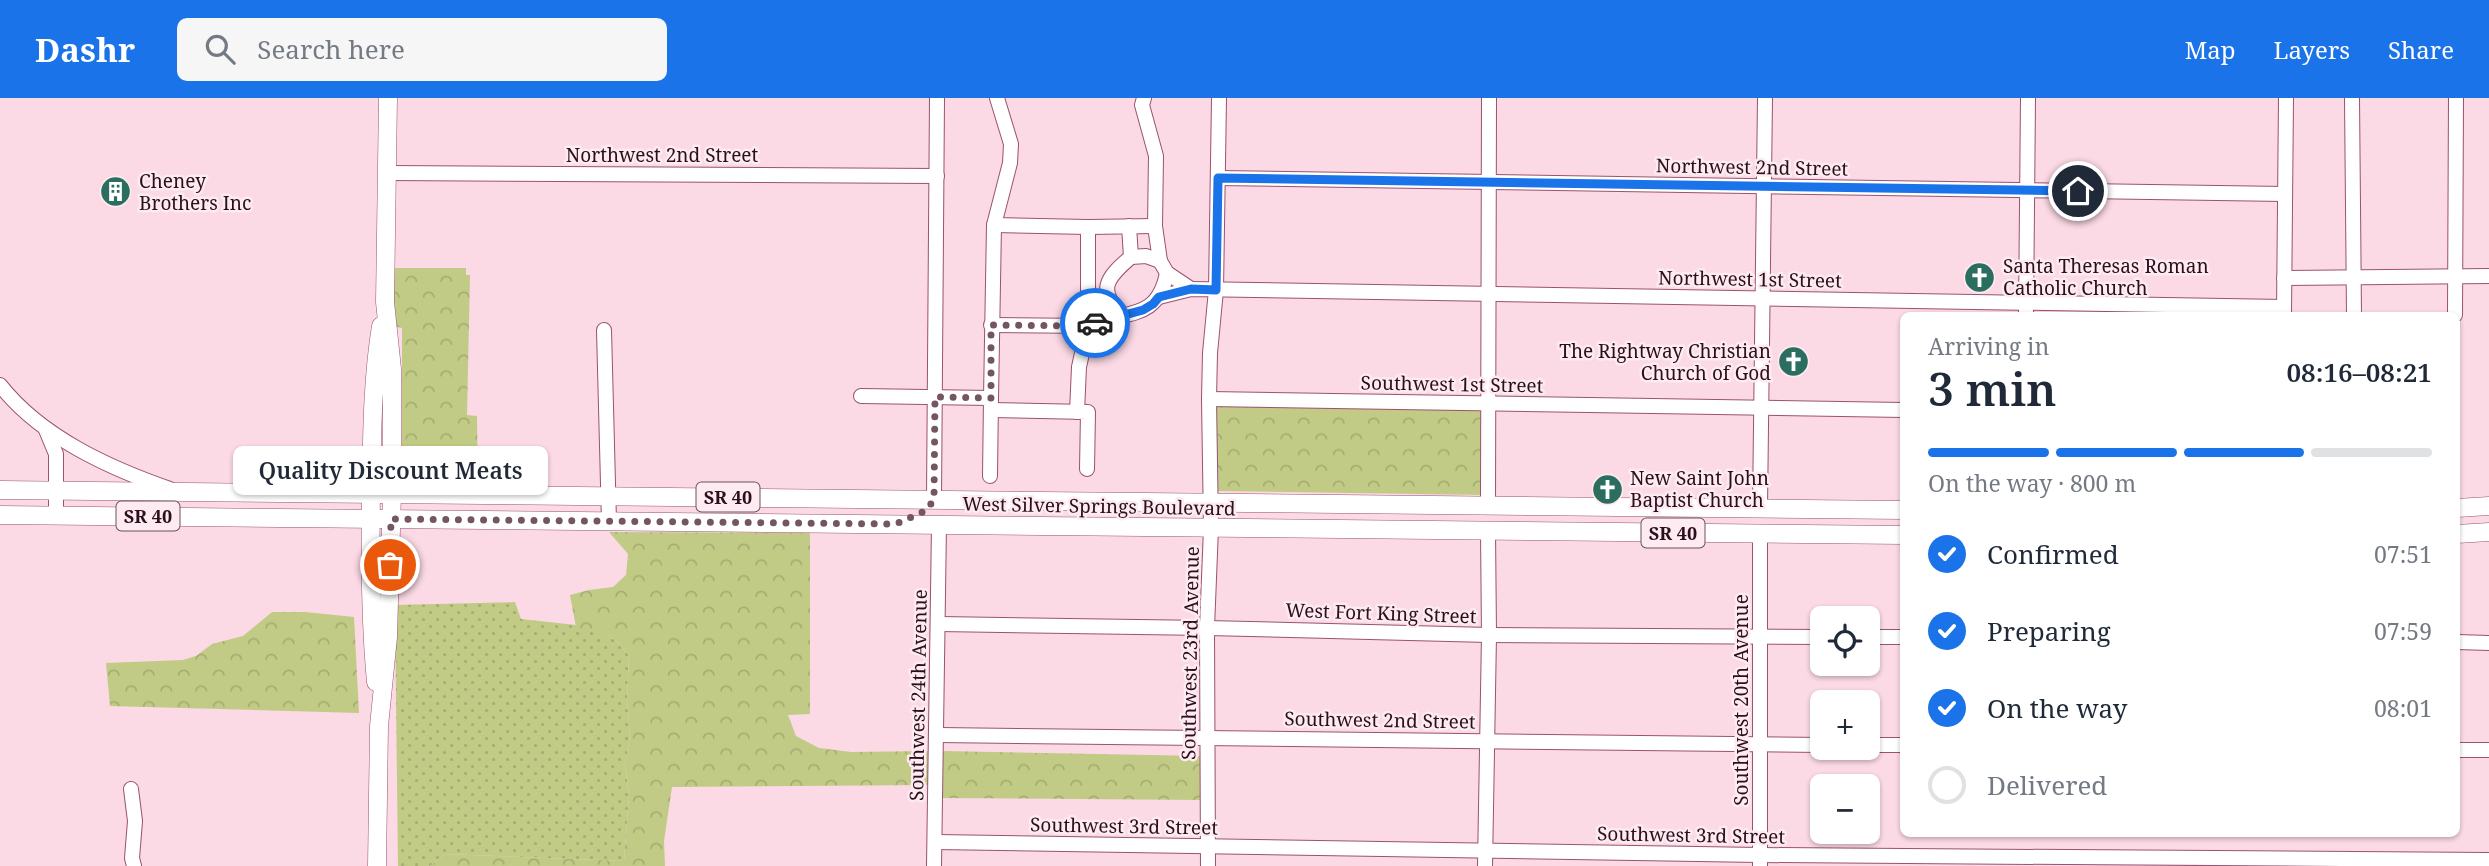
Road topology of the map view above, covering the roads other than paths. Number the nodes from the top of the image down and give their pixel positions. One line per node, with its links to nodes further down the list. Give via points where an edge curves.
1 (388, 98): 12 (main road)
2 (937, 98): 13 (street)
3 (997, 98): 19 (street, via 1011,144)
4 (1144, 98): 21 (street, via 1156,156)
5 (1219, 98): 14 (street, Southwest 23rd Avenue)
6 (1489, 98): 15 (street)
7 (1765, 98): 16 (street)
8 (2028, 98): 17 (street)
9 (2286, 98): 18 (street)
10 (2352, 98): 28 (street)
11 (2456, 98): 25 (street)
12 (388, 173): 13 (street, Northwest 2nd Street); 34 (main road)
13 (937, 176): 45 (street)
14 (1218, 178): 15 (street, Northwest 2nd Street); 30 (street, Southwest 23rd Avenue)
15 (1489, 182): 16 (street, Northwest 2nd Street); 31 (street)
16 (1764, 186): 17 (street, Northwest 2nd Street); 33 (street)
17 (2027, 190): 18 (street, Northwest 2nd Street); 35 (street)
18 (2285, 194): 27 (street)
19 (993, 225): 22 (street); 40 (street)
20 (1129, 226): 21 (street); 22 (street); 23 (street)
21 (1155, 226): 24 (street)
22 (1088, 227): 41 (street)
23 (1131, 257): 24 (street, via 1146,256); 39 (street, via 1109,278 1106,289 1108,299)
24 (1164, 267): 29 (street); 32 (street)
25 (2456, 276): 26 (street); 28 (street); 38 (street)
26 (2489, 276)
27 (2284, 278): 28 (street); 36 (street)
28 (2354, 278): 37 (street)
29 (1191, 289): 30 (street, Northwest 1st Street); 32 (street, Northwest 1st Street)
30 (1216, 290): 31 (street, Northwest 1st Street); 46 (street, Southwest 23rd Avenue)
31 (1489, 294): 33 (street, Northwest 1st Street); 48 (street)
32 (1159, 297): 39 (street, via 1143,310)
33 (1763, 299): 35 (street, Northwest 1st Street); 49 (street)
34 (385, 302): 58 (main road, via 374,372); 59 (main road, via 392,369)
35 (2026, 309): 36 (street, Northwest 1st Street)
36 (2284, 311)
37 (2354, 312)
38 (2455, 312)
39 (1124, 316): 41 (street)
40 (991, 325): 41 (street); 47 (street)
41 (1088, 326): 51 (street, via 1079,367)
42 (604, 330): 60 (street)
43 (0, 385): 52 (street)
44 (861, 396): 45 (street)
45 (935, 397): 47 (street); 61 (street)
46 (1209, 399): 48 (street, Southwest 1st Street); 63 (street, Southwest 23rd Avenue)
47 (991, 404): 51 (street); 54 (street)
48 (1488, 404): 49 (street, Southwest 1st Street); 64 (street)
49 (1761, 408): 50 (street, Southwest 1st Street); 67 (street)
50 (1900, 410)
51 (1077, 412): 53 (street, via 1088,412)
52 (46, 430): 56 (street, via 56,454); 57 (street, via 119,469)
53 (1087, 469)
54 (990, 476)
55 (0, 490): 56 (main road, West Silver Springs Boulevard / SR 40)
56 (56, 491): 57 (main road, West Silver Springs Boulevard / SR 40); 72 (street)
57 (178, 491): 58 (main road, West Silver Springs Boulevard / SR 40)
58 (371, 493): 59 (main road, West Silver Springs Boulevard / SR 40); 73 (main road)
59 (392, 493): 60 (main road, West Silver Springs Boulevard / SR 40); 74 (main road)
60 (610, 496): 61 (main road, West Silver Springs Boulevard / SR 40); 75 (street)
61 (934, 499): 62 (main road, West Silver Springs Boulevard / SR 40); 76 (main road, via 927,510)
62 (985, 500): 63 (main road, West Silver Springs Boulevard / SR 40); 77 (main road, via 945,513)
63 (1210, 502): 64 (main road, West Silver Springs Boulevard / SR 40); 78 (street, Southwest 23rd Avenue)
64 (1488, 505): 65 (main road, West Silver Springs Boulevard / SR 40); 79 (main road, via 1481,516 1467,523 1381,522)
65 (1579, 506): 67 (main road, West Silver Springs Boulevard / SR 40); 80 (main road, via 1574,513 1502,515)
66 (2489, 506): 68 (main road)
67 (1760, 508): 69 (main road, West Silver Springs Boulevard / SR 40); 82 (main road, via 1747,524)
68 (2460, 508)
69 (1788, 509): 70 (main road, West Silver Springs Boulevard / SR 40); 83 (main road, via 1772,518)
70 (1900, 510)
71 (0, 515): 72 (main road, West Silver Springs Boulevard / SR 40)
72 (56, 516): 73 (main road, West Silver Springs Boulevard / SR 40)
73 (371, 518): 74 (main road, West Silver Springs Boulevard / SR 40); 95 (main road, via 372,636)
74 (391, 519): 75 (main road, West Silver Springs Boulevard / SR 40); 95 (main road, via 388,637)
75 (609, 522): 76 (main road, West Silver Springs Boulevard / SR 40)
76 (896, 524): 77 (main road, West Silver Springs Boulevard / SR 40)
77 (939, 525): 78 (main road, West Silver Springs Boulevard / SR 40); 86 (street, Southwest 24th Avenue)
78 (1211, 528): 79 (main road, West Silver Springs Boulevard / SR 40); 87 (street, Southwest 23rd Avenue)
79 (1371, 530): 80 (main road, West Silver Springs Boulevard / SR 40)
80 (1488, 531): 82 (main road, West Silver Springs Boulevard / SR 40); 88 (street)
81 (2489, 532): 84 (main road)
82 (1730, 533): 83 (main road, West Silver Springs Boulevard / SR 40)
83 (1760, 534): 85 (main road, West Silver Springs Boulevard / SR 40); 89 (street, Southwest 20th Avenue)
84 (2460, 534)
85 (1900, 535)
86 (939, 624): 87 (street, West Fort King Street); 96 (street, Southwest 24th Avenue)
87 (1207, 628): 88 (street, West Fort King Street); 97 (street, Southwest 23rd Avenue)
88 (1489, 635): 89 (street, West Fort King Street); 98 (street)
89 (1760, 636): 90 (street, West Fort King Street); 99 (street, Southwest 20th Avenue)
90 (1810, 637)
91 (1880, 637): 92 (street)
92 (1900, 637)
93 (2460, 642): 94 (street)
94 (2489, 643)
95 (379, 726): 114 (main road)
96 (937, 735): 97 (street, Southwest 2nd Street); 106 (street, Southwest 24th Avenue)
97 (1208, 737): 98 (street, Southwest 2nd Street); 107 (street, Southwest 23rd Avenue)
98 (1487, 741): 99 (street, Southwest 2nd Street); 108 (street)
99 (1760, 744): 100 (street, Southwest 2nd Street); 110 (street, Southwest 20th Avenue)
100 (1810, 744)
101 (1880, 745): 102 (street)
102 (1900, 745)
103 (2460, 750): 104 (street)
104 (2489, 750)
105 (131, 789): 113 (street)
106 (934, 842): 107 (street, Southwest 3rd Street); 115 (street, Southwest 24th Avenue)
107 (1208, 846): 108 (street, Southwest 3rd Street); 116 (street, Southwest 23rd Avenue)
108 (1485, 850): 110 (street, Southwest 3rd Street); 117 (street)
109 (2489, 860): 112 (street, Southwest 3rd Street)
110 (1760, 861): 111 (street, Southwest 3rd Street)
111 (2021, 861): 112 (street, Southwest 3rd Street)
112 (2290, 863)
113 (134, 866)
114 (377, 866)
115 (934, 866)
116 (1208, 866)
117 (1485, 866)

